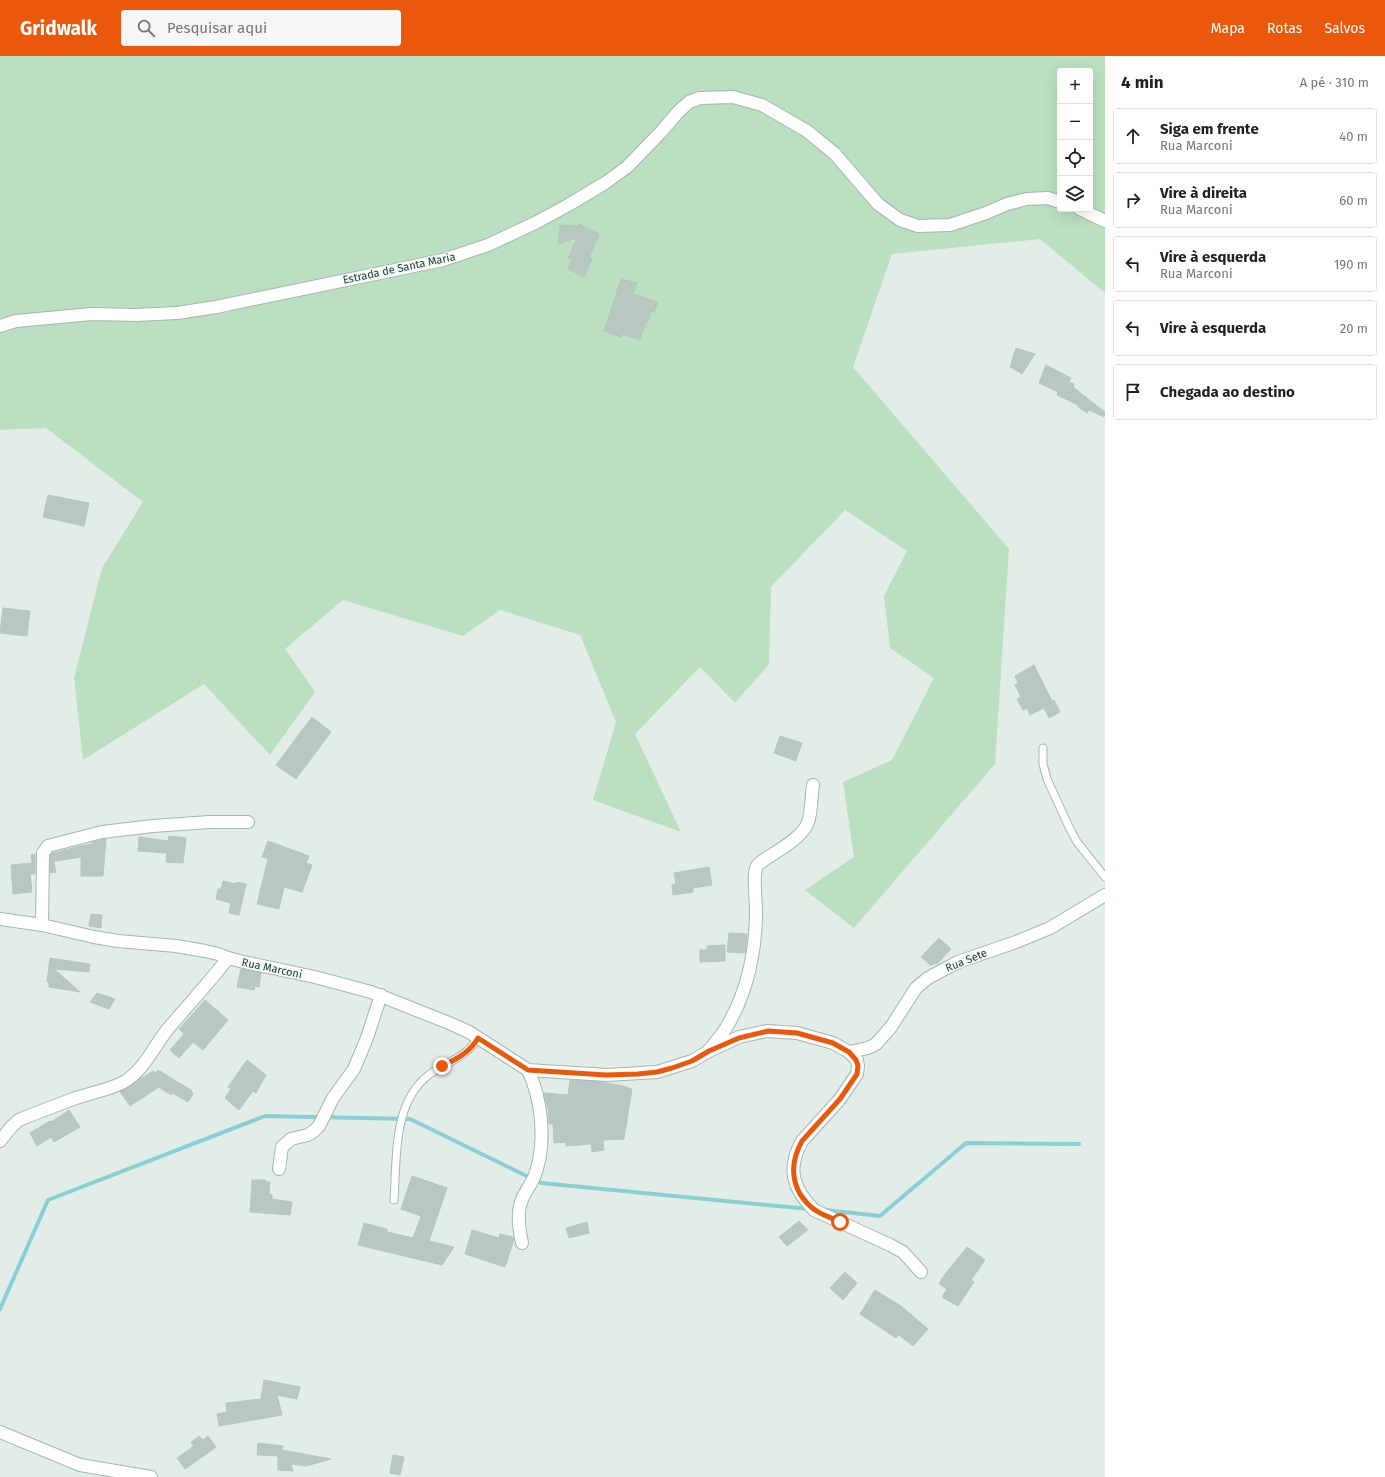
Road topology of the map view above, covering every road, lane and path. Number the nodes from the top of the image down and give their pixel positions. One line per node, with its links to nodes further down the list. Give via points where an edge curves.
1 (1057, 201): 4 (street, Estrada de Santa Maria, via 1048,198 1027,199 950,225 918,226 900,220 878,204 835,154 807,131 762,105 733,97 700,98 678,112 627,167 605,183 537,222 488,245 443,260 177,313 92,314)
2 (1086, 212): 3 (street)
3 (1105, 221)
4 (0, 326)
5 (1043, 748): 8 (lane, via 1043,764 1047,779 1069,827 1077,842)
6 (813, 785): 15 (street, via 808,822 802,832 757,866 754,877 756,934 750,969 733,1016)
7 (248, 822): 11 (street, via 209,822 102,832 48,846 43,853)
8 (1105, 877)
9 (1105, 894): 16 (street, Rua Sete, via 1050,928 958,962 928,978 916,988 891,1027 876,1044)
10 (0, 919): 11 (street, Rua Marconi)
11 (42, 925): 12 (street, Rua Marconi, via 118,941 205,951)
12 (228, 958): 13 (street, Rua Marconi); 18 (street, via 133,1075 122,1083 19,1120)
13 (381, 995): 14 (street, Rua Marconi); 19 (street, via 354,1069 333,1098 319,1126 308,1135 291,1139 282,1147)
14 (478, 1038): 17 (street, Rua Marconi); 20 (lane, via 464,1055 428,1076 409,1099 399,1130)
15 (709, 1051): 16 (street, Rua Marconi, via 739,1038 768,1031 797,1033 833,1043); 17 (street, Rua Marconi, via 672,1068 638,1074 606,1075)
16 (849, 1052): 22 (street, via 856,1060 857,1074 840,1099 802,1141 793,1165 794,1179 804,1200 814,1210 903,1252)
17 (528, 1070): 21 (street, via 538,1094 541,1134 540,1158 523,1198 518,1220)
18 (0, 1141)
19 (279, 1169)
20 (394, 1200)
21 (522, 1243)
22 (921, 1272)
23 (0, 1432): 24 (street, via 80,1465)
24 (151, 1477)

